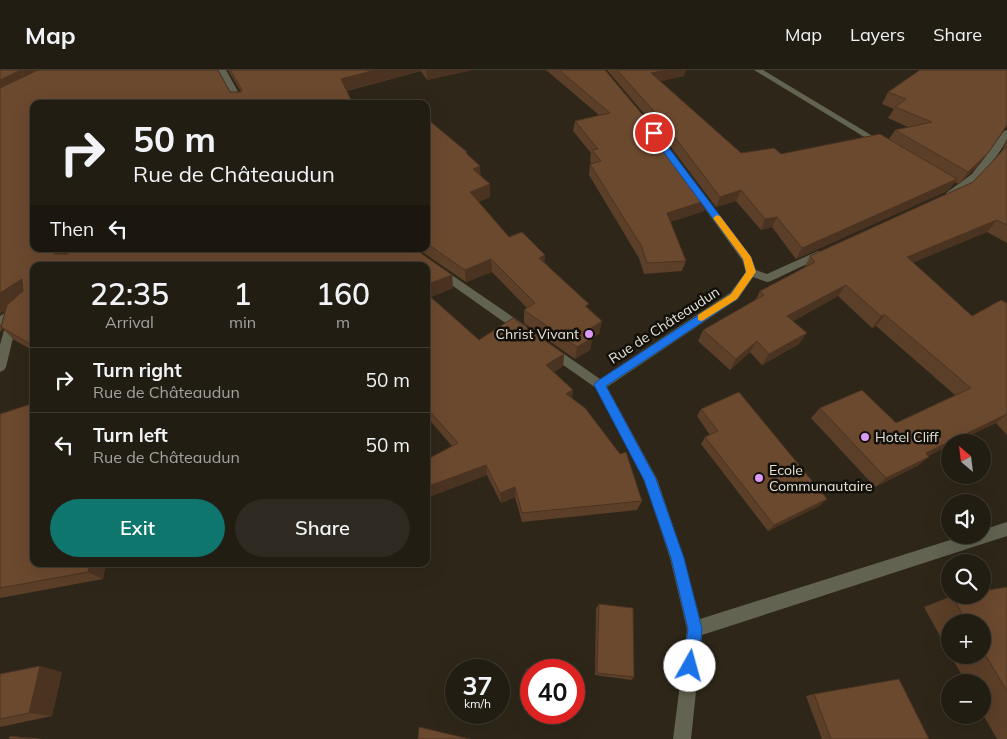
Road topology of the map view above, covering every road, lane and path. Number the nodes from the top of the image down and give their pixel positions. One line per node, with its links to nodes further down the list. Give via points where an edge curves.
1 (222, 70): 3 (street)
2 (758, 70): 5 (street)
3 (239, 100)
4 (1007, 133): 7 (street, via 984,167)
5 (892, 150)
6 (689, 180): 10 (street, via 748,259)
7 (943, 198)
8 (830, 250): 10 (street, via 766,278)
9 (432, 266): 15 (street)
10 (751, 272): 15 (street, Rue de Châteaudun, via 734,296)
11 (30, 301): 12 (street)
12 (13, 315): 13 (street); 14 (street)
13 (0, 321)
14 (0, 367)
15 (600, 385): 17 (street, via 650,479 678,558)
16 (1007, 529): 17 (street)
17 (695, 629): 18 (street)
18 (682, 739)

